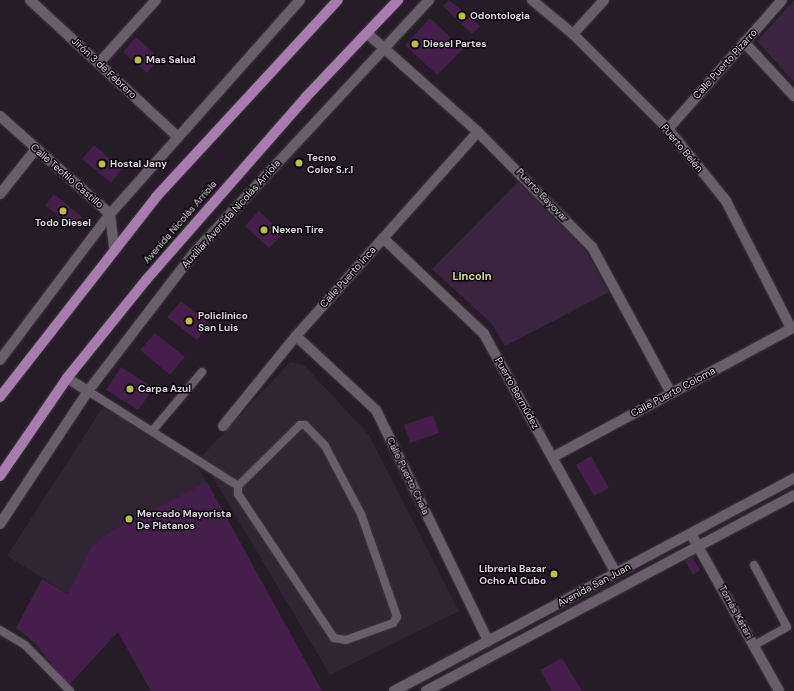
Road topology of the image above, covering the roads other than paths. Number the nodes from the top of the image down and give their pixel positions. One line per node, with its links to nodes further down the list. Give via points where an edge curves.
1 (30, 0): 14 (street, Jirón 3 de Febrero)
2 (156, 0): 14 (street)
3 (300, 0): 19 (street)
4 (338, 0): 24 (main road)
5 (398, 0): 10 (main road, Avenida Nicolás Arriola)
6 (429, 0): 13 (street, Auxiliar Avenida Nicolás Arriola)
7 (532, 0): 11 (street, Puerto Belén)
8 (604, 0): 11 (street)
9 (782, 0): 12 (street, Calle Puerto Pizarro)
10 (367, 33): 13 (street, Puerto Bayovar); 29 (main road, Avenida Nicolás Arriola, via 194,223)
11 (573, 34): 17 (street, Puerto Belén)
12 (744, 42): 15 (street); 17 (street, Calle Puerto Pizarro)
13 (382, 48): 18 (street, Puerto Bayovar); 30 (street, Auxiliar Avenida Nicolás Arriola, via 193,254)
14 (99, 63): 19 (street, Jirón 3 de Febrero)
15 (794, 96)
16 (0, 116): 20 (street, Calle Teofilo Castillo)
17 (668, 129): 25 (street, Puerto Belén, via 726,201)
18 (478, 132): 23 (street, Calle Puerto Inca); 31 (street, Puerto Bayovar, via 592,247)
19 (178, 137): 22 (street)
20 (36, 149): 21 (street); 22 (street, Calle Teofilo Castillo)
21 (0, 194)
22 (110, 214): 24 (street, Calle Teofilo Castillo); 27 (street)
23 (383, 238): 26 (street, Calle Puerto Inca); 35 (street, Puerto Bermúdez, via 484,334)
24 (114, 247): 32 (main road)
25 (793, 327): 31 (street, Calle Puerto Coloma)
26 (296, 336): 33 (street, Calle Puerto Inca); 46 (street, Calle Puerto Chala, via 376,410)
27 (0, 360)
28 (202, 372): 34 (lane)
29 (67, 378): 30 (street); 36 (main road, Avenida Nicolás Arriola)
30 (88, 391): 34 (lane); 40 (street, Auxiliar Avenida Nicolás Arriola)
31 (671, 393): 35 (street, Calle Puerto Coloma)
32 (0, 397)
33 (223, 426)
34 (153, 430): 38 (lane)
35 (553, 457): 44 (street, Puerto Bermúdez)
36 (0, 476)
37 (794, 478): 41 (street, Avenida San Juan)
38 (238, 486): 38 (lane, via 240,499 334,638 346,640 396,620 361,514 324,446 305,425 296,428)
39 (794, 495): 42 (street, Avenida San Juan)
40 (0, 524)
41 (691, 534): 42 (street, Tomás Katari); 44 (street, Avenida San Juan)
42 (700, 547): 47 (street, Tomás Katari); 50 (street, Avenida San Juan)
43 (754, 565): 47 (lane, via 787,627)
44 (616, 573): 46 (street, Avenida San Juan)
45 (0, 630): 48 (lane, via 25,644)
46 (488, 641): 49 (street, Avenida San Juan)
47 (754, 645): 51 (street, Tomás Katari)
48 (70, 691)
49 (394, 691)
50 (426, 691)
51 (779, 691)

